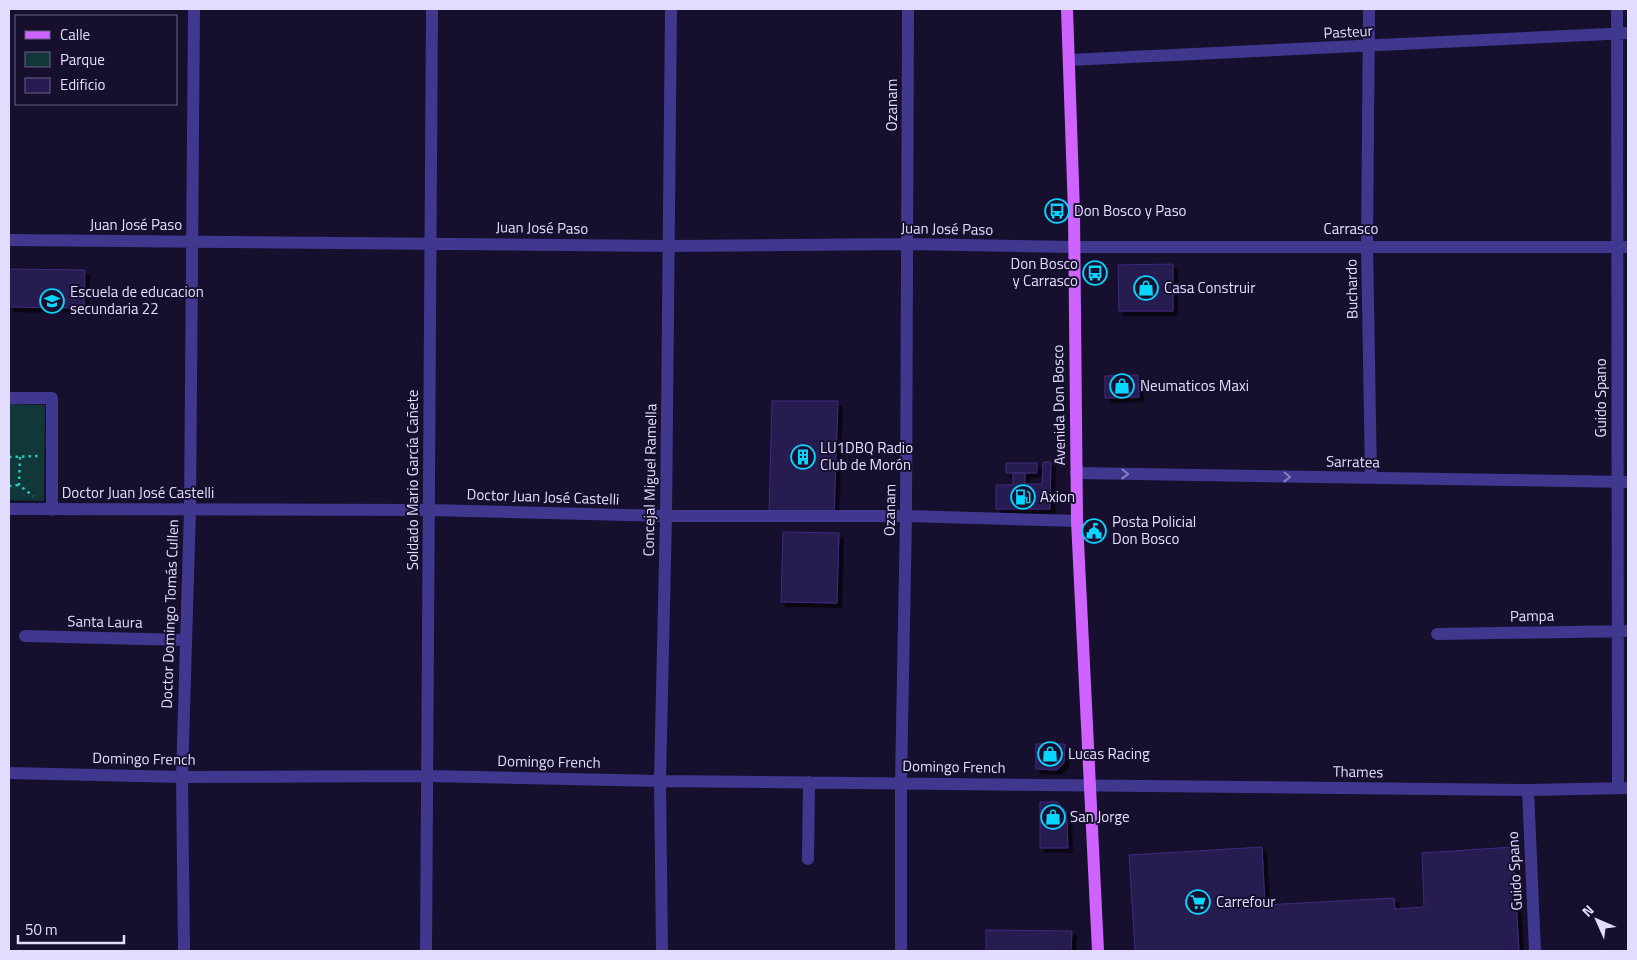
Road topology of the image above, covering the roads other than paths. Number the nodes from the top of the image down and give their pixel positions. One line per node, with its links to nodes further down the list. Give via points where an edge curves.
1 (194, 9): 12 (street, Doctor Domingo Tomás Cullen)
2 (432, 9): 13 (street, Soldado Mario García Cañete)
3 (671, 9): 16 (street, Concejal Miguel Ramella)
4 (908, 9): 14 (street, Ozanam)
5 (1067, 9): 10 (main road, Avenida Don Bosco)
6 (1369, 9): 9 (street, Buchardo)
7 (1617, 9): 8 (street, Guido Spano)
8 (1623, 33): 9 (street, Pasteur); 18 (street, Guido Spano)
9 (1369, 47): 10 (street, Pasteur); 15 (street, Buchardo)
10 (1069, 60): 17 (main road, Avenida Don Bosco)
11 (9, 240): 12 (street, Juan José Paso)
12 (193, 241): 13 (street, Juan José Paso); 24 (street, Doctor Domingo Tomás Cullen)
13 (432, 244): 16 (street, Juan José Paso); 26 (street, Soldado Mario García Cañete)
14 (908, 244): 16 (street, Juan José Paso); 17 (street, Juan José Paso); 28 (street, Ozanam)
15 (1367, 245): 17 (street, Carrasco); 18 (street, Carrasco); 21 (street, Buchardo)
16 (668, 246): 27 (street, Concejal Miguel Ramella)
17 (1074, 247): 20 (main road, Avenida Don Bosco)
18 (1623, 247): 22 (street, Guido Spano)
19 (9, 398): 25 (street, via 52,398)
20 (1076, 473): 21 (street, Sarratea, one-way to 21); 29 (main road, Avenida Don Bosco)
21 (1371, 478): 22 (street, Sarratea)
22 (1623, 482): 30 (street, Guido Spano)
23 (9, 509): 25 (street, Doctor Juan José Castelli)
24 (190, 509): 25 (street, Doctor Juan José Castelli); 26 (street, Doctor Juan José Castelli); 33 (street, Doctor Domingo Tomás Cullen)
25 (52, 510)
26 (429, 510): 27 (street, Doctor Juan José Castelli); 35 (street, Soldado Mario García Cañete)
27 (666, 516): 28 (street, Doctor Juan José Castelli); 37 (street, Concejal Miguel Ramella)
28 (906, 516): 29 (street, Doctor Juan José Castelli); 39 (street, Ozanam)
29 (1077, 521): 40 (main road, Avenida Don Bosco)
30 (1623, 631): 31 (street, Pampa); 41 (street, Guido Spano)
31 (1437, 634)
32 (24, 636): 33 (street, Santa Laura)
33 (184, 640): 36 (street, Doctor Domingo Tomás Cullen)
34 (9, 773): 36 (street, Domingo French)
35 (428, 776): 36 (street, Domingo French); 37 (street, Domingo French); 45 (street, Soldado Mario García Cañete)
36 (182, 777): 44 (street, Doctor Domingo Tomás Cullen)
37 (660, 781): 38 (street, Domingo French); 46 (street, Concejal Miguel Ramella)
38 (808, 782): 39 (street, Domingo French); 43 (street)
39 (901, 782): 40 (street, Domingo French); 47 (street, Ozanam)
40 (1088, 785): 42 (street, Thames); 48 (main road, Avenida Don Bosco)
41 (1623, 788): 42 (street, Thames)
42 (1528, 790): 49 (street, Guido Spano)
43 (808, 859)
44 (184, 951)
45 (426, 951)
46 (662, 951)
47 (901, 951)
48 (1098, 951)
49 (1535, 951)

